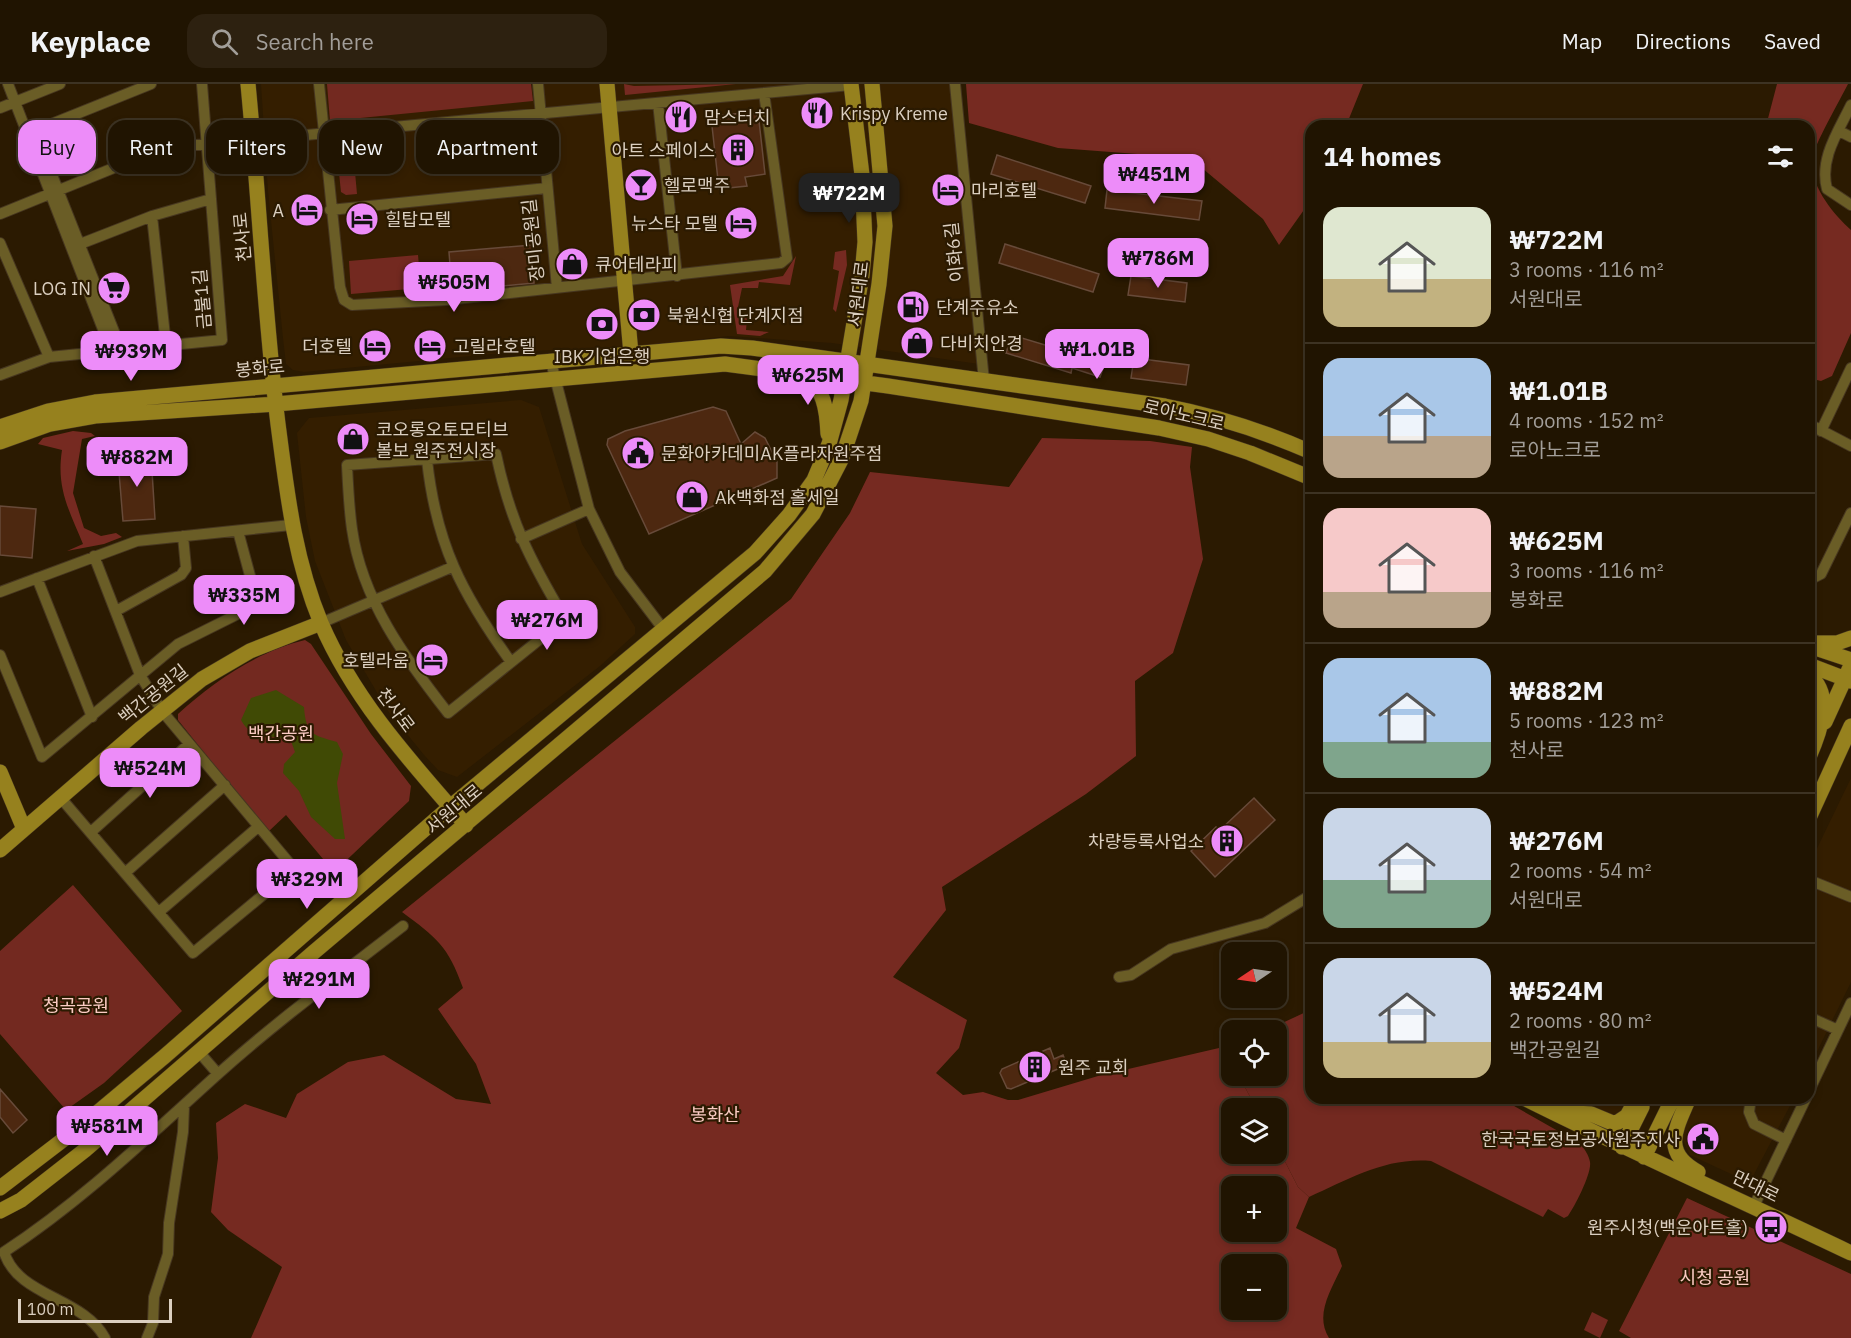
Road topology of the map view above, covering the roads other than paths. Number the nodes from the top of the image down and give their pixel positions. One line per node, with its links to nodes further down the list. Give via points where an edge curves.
1 (8, 84): 14 (street)
2 (15, 84): 14 (street)
3 (60, 84): 14 (street)
4 (151, 84): 21 (street)
5 (202, 84): 26 (street, 금불1길)
6 (248, 84): 22 (street, 천사로)
7 (319, 84): 23 (street, 장미공원길)
8 (538, 84): 19 (street, 장미공원길)
9 (607, 84): 18 (street)
10 (851, 84): 13 (street, 서원대로); 49 (street, 서원대로, via 865,242)
11 (872, 84): 50 (street, 서원대로, via 885,226)
12 (954, 84): 56 (street, 이화6길)
13 (764, 93): 15 (street, 서원대로); 42 (street, 장미공원길, via 787,258 774,266)
14 (18, 100): 17 (street); 20 (street)
15 (658, 103): 18 (street, 서원대로); 42 (street)
16 (1851, 105): 25 (street)
17 (0, 108)
18 (609, 108): 19 (street); 43 (street)
19 (540, 114): 24 (street); 33 (street, 장미공원길)
20 (26, 120)
21 (63, 120)
22 (252, 120)
23 (322, 120)
24 (404, 127)
25 (1839, 131): 27 (street); 36 (street, via 1826,159 1824,180 1827,189)
26 (206, 132)
27 (1851, 137)
28 (206, 144): 34 (street, via 163,148)
29 (47, 174): 34 (street)
30 (209, 174): 35 (street, 금불1길)
31 (256, 174): 58 (street, 천사로)
32 (327, 174): 37 (street, 장미공원길)
33 (547, 188): 37 (street, 장미공원길); 44 (street, 장미공원길)
34 (54, 193): 38 (street); 41 (street)
35 (211, 200): 39 (street); 45 (street, 금불1길, via 222,340)
36 (1851, 205)
37 (330, 210): 44 (street, 장미공원길, via 340,287 344,300 352,305)
38 (0, 214)
39 (152, 216): 41 (street); 45 (street)
40 (0, 243): 48 (street)
41 (76, 246): 46 (street)
42 (677, 276): 43 (street, 장미공원길)
43 (625, 282): 44 (street, 장미공원길); 47 (street)
44 (557, 288)
45 (166, 345): 46 (street, 금불1길)
46 (116, 350): 48 (street, 금불1길)
47 (631, 354): 49 (street, 봉화로, via 721,346); 52 (street, 봉화로)
48 (48, 357): 54 (street, 금불1길)
49 (848, 363): 50 (street, 봉화로); 55 (street, 서원대로)
50 (867, 365): 56 (street, 로아노크로); 57 (street, 서원대로)
51 (1851, 368): 64 (street)
52 (552, 370): 53 (street, 봉화로, via 725,364); 58 (street, 봉화로); 60 (street, 봉화로); 71 (street)
53 (779, 373): 55 (street, 봉화로); 66 (street, via 807,379 815,386 825,406)
54 (0, 375)
55 (844, 381): 57 (street, 로아노크로); 66 (street, 서원대로)
56 (984, 381): 59 (street, 로아노크로)
57 (865, 384): 61 (street, 로아노크로); 107 (street, 서원대로, via 842,458 824,494 813,514 765,571)
58 (273, 387): 60 (street, 천사로); 62 (street, 봉화로, via 95,402 48,411)
59 (1116, 399): 61 (street); 68 (street, 로아노크로, via 1216,416)
60 (276, 404): 65 (street, 봉화로, via 95,416 50,423); 73 (street, 천사로)
61 (1115, 420): 70 (street, 로아노크로, via 1208,439)
62 (0, 427)
63 (1815, 428): 64 (street)
64 (1821, 431): 67 (street)
65 (0, 442)
66 (829, 444): 85 (street, 서원대로, via 814,480 789,515 754,553)
67 (1851, 446)
68 (1305, 449)
69 (427, 460): 76 (street, via 496,454 504,496); 78 (street, via 437,520); 82 (street, via 347,465 352,531)
70 (1305, 475)
71 (589, 509): 76 (street); 85 (street, via 620,572)
72 (1851, 513): 79 (street, via 1821,574)
73 (291, 525): 74 (street); 84 (street, 천사로)
74 (238, 531): 75 (street); 93 (street, via 255,598 250,608 178,644)
75 (183, 536): 77 (street, via 137,541); 83 (street, via 186,568 181,575)
76 (521, 538): 91 (street, via 565,618)
77 (94, 556): 80 (street); 83 (street)
78 (452, 567): 82 (street); 91 (street, via 475,610)
79 (1815, 577)
80 (37, 578): 81 (street); 97 (street)
81 (0, 592)
82 (372, 601): 84 (street); 91 (street, via 408,661 448,713)
83 (116, 611): 93 (street)
84 (321, 623): 96 (street, 백간공원길, via 250,651 202,680); 106 (street, 천사로, via 367,705)
85 (664, 630): 106 (street, 서원대로)
86 (1851, 638): 87 (street)
87 (1815, 644)
88 (1815, 646): 90 (street)
89 (0, 655): 97 (street, via 42,757)
90 (1851, 660)
91 (511, 662)
92 (1815, 666): 94 (street)
93 (140, 675): 96 (street); 97 (street)
94 (1849, 675): 99 (street)
95 (1815, 680): 99 (street, via 1823,700)
96 (162, 711): 101 (street); 104 (street, 백간공원길)
97 (92, 717)
98 (1850, 729): 105 (street)
99 (1820, 732): 100 (street)
100 (1815, 743)
101 (189, 744): 103 (street); 110 (street)
102 (0, 772): 109 (street)
103 (225, 785): 108 (street); 112 (street)
104 (60, 797): 109 (street, 백간공원길); 110 (street)
105 (1815, 805)
106 (450, 807): 107 (street, 천사로); 122 (street, 서원대로)
107 (466, 825): 123 (street, 서원대로)
108 (258, 827): 116 (street); 116 (street, via 292,871 193,953)
109 (24, 829): 111 (street, 백간공원길)
110 (91, 832): 112 (street)
111 (0, 850)
112 (125, 873): 116 (street)
113 (1815, 882): 114 (street)
114 (1850, 894)
115 (1305, 899): 118 (street, via 1265,923 1171,949 1131,975)
116 (159, 912)
117 (403, 926): 124 (street)
118 (1119, 977)
119 (1851, 1003): 121 (street)
120 (1815, 1020): 121 (street)
121 (1838, 1030): 125 (street)
122 (186, 1038): 123 (street); 138 (street, 서원대로)
123 (200, 1052): 124 (street); 141 (street, 서원대로, via 85,1150 21,1200)
124 (218, 1074): 133 (street)
125 (1815, 1078)
126 (1536, 1104): 134 (street)
127 (1634, 1104): 134 (street, via 1627,1116 1615,1124 1591,1114)
128 (1644, 1104): 136 (street)
129 (1670, 1104): 137 (street)
130 (1686, 1104): 139 (street, via 1674,1134 1675,1146 1684,1165)
131 (1750, 1104): 135 (street, via 1754,1124)
132 (1803, 1104): 135 (street)
133 (184, 1106): 143 (street, via 111,1173 4,1252 8,1265 24,1280 80,1310); 144 (street, via 168,1254 154,1297 153,1323)
134 (1551, 1112): 136 (street)
135 (1786, 1140): 140 (street)
136 (1622, 1147): 137 (street, 만대로)
137 (1644, 1157): 139 (street, 만대로)
138 (0, 1188)
139 (1716, 1188): 140 (street, 만대로)
140 (1754, 1206): 142 (street, 만대로)
141 (0, 1211)
142 (1851, 1253)
143 (105, 1338)
144 (147, 1338)

